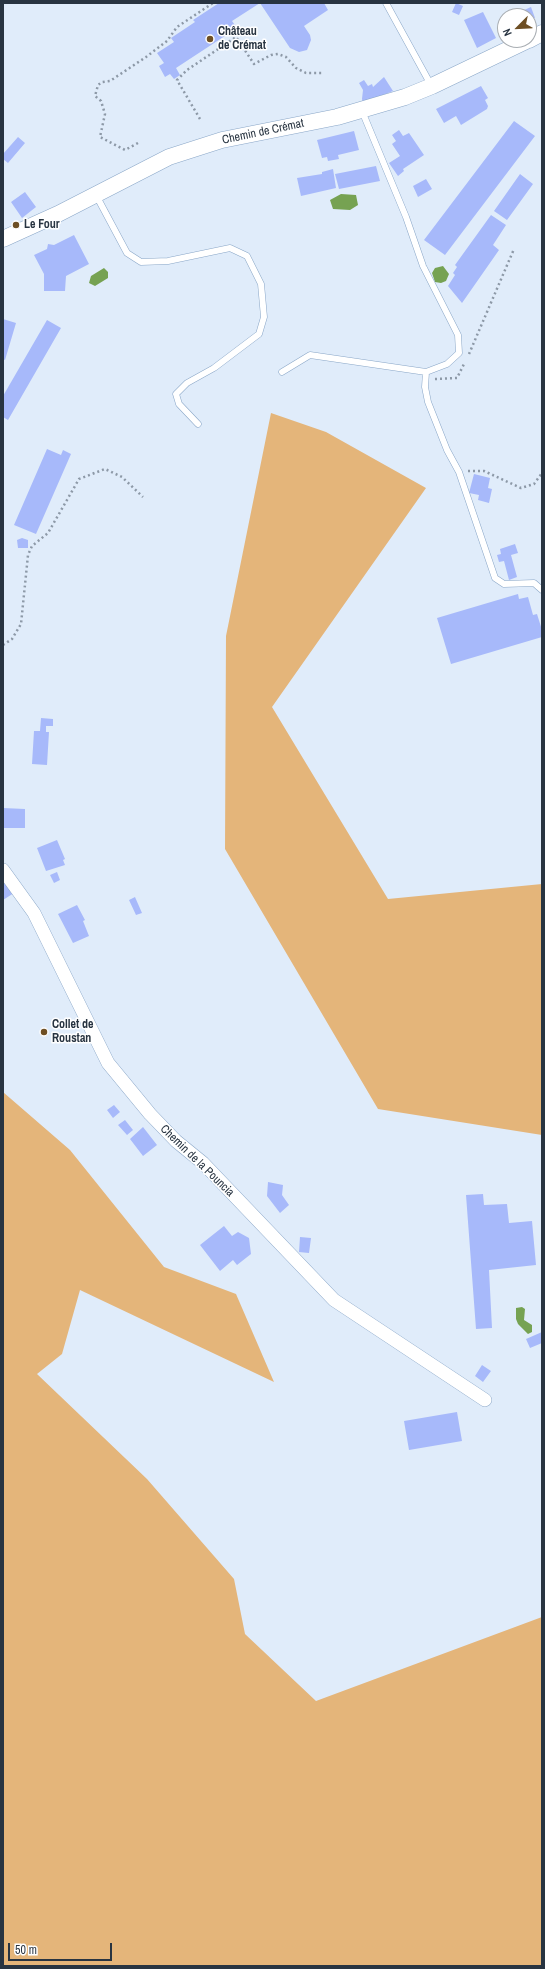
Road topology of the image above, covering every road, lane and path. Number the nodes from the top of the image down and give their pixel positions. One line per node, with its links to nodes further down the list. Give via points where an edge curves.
1 (213, 3): 8 (path, via 177,27 167,41 146,57 110,81 98,85 95,96 101,101 105,114 100,137 126,150)
2 (386, 3): 5 (lane)
3 (512, 48): 5 (street, Chemin de Crémat)
4 (323, 73): 7 (path, via 306,73 296,68 286,57 278,54 254,64 236,37 187,70 177,80)
5 (432, 86): 6 (street, Chemin de Crémat)
6 (362, 111): 9 (street, Chemin de Crémat, via 195,148 169,157); 13 (lane, via 406,217 423,266 458,335 459,353 447,364)
7 (200, 119)
8 (138, 144)
9 (95, 194): 10 (street, Chemin de Crémat); 14 (lane, via 127,253 141,262 168,261 230,248 247,256 261,284 264,317 259,334 214,368 187,383 176,394 179,404)
10 (3, 239)
11 (514, 249): 13 (path, via 457,378 439,380)
12 (282, 372): 13 (lane, via 310,356)
13 (426, 375): 15 (lane, via 428,402 447,450)
14 (198, 424)
15 (459, 472): 16 (path, via 484,471 521,488 534,484); 18 (lane, via 495,578 504,584 534,583)
16 (542, 473)
17 (143, 497): 19 (path, via 122,477 105,469 79,479 48,533 32,546 28,554 21,624 12,639)
18 (542, 590)
19 (3, 645)
20 (3, 870): 21 (street, Chemin de la Pouncia, via 34,914 108,1063 150,1114 176,1141 203,1163 334,1300)
21 (486, 1400)

